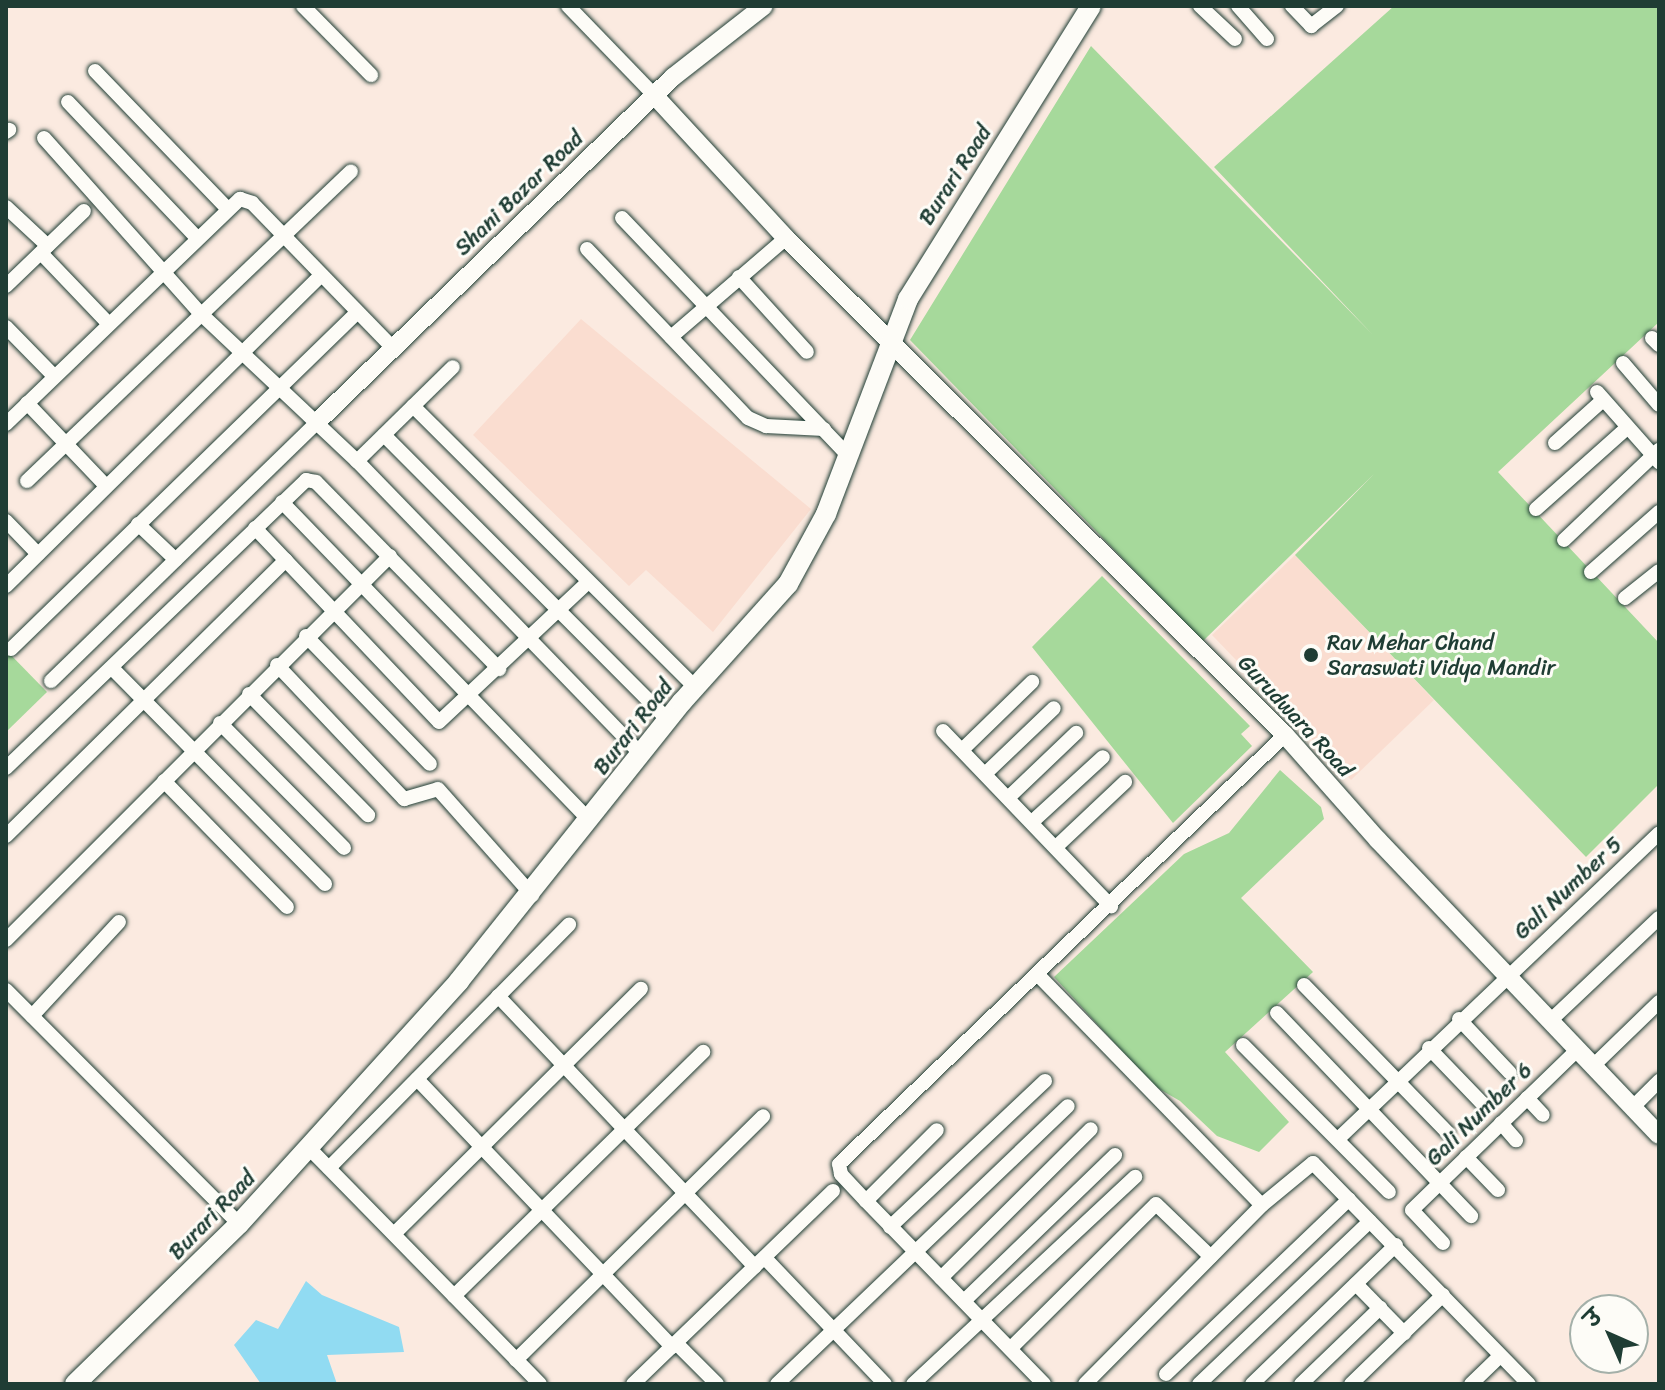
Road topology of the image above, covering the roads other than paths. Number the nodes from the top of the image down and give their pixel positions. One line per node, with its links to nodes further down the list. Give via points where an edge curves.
1 (303, 6): 12 (street)
2 (568, 6): 13 (street)
3 (764, 6): 13 (street, Shani Bazar Road)
4 (1200, 6): 9 (street)
5 (1238, 6): 10 (street)
6 (1292, 6): 7 (street, via 1311,26)
7 (1337, 6)
8 (1084, 9): 36 (main road, Burari Road, via 940,243)
9 (1235, 39)
10 (1267, 39)
11 (95, 71): 18 (street)
12 (371, 75)
13 (654, 95): 23 (street, Gurudwara Road); 37 (street, Shani Bazar Road)
14 (68, 102): 22 (street)
15 (44, 138): 26 (street)
16 (351, 171): 21 (street)
17 (6, 207): 25 (street)
18 (228, 209): 21 (street, via 246,199); 22 (street)
19 (84, 211): 25 (street)
20 (622, 218): 30 (street)
21 (283, 235): 27 (street); 32 (street)
22 (197, 238): 26 (street)
23 (786, 238): 28 (street); 36 (street, Gurudwara Road)
24 (587, 249): 35 (street)
25 (45, 250): 29 (street); 33 (street)
26 (164, 270): 32 (street); 33 (street)
27 (320, 276): 31 (street); 39 (street)
28 (739, 277): 30 (street); 38 (street)
29 (9, 278)
30 (705, 306): 35 (street); 50 (street)
31 (357, 313): 37 (street); 43 (street)
32 (201, 314): 39 (street); 53 (street)
33 (108, 323): 42 (street)
34 (6, 327): 42 (street)
35 (671, 337): 50 (street, via 748,418 766,426)
36 (889, 339): 54 (main road, Burari Road); 95 (street, Gurudwara Road)
37 (393, 348): 47 (street, Shani Bazar Road)
38 (807, 352)
39 (242, 353): 43 (street); 58 (street)
40 (1623, 363): 45 (street)
41 (453, 367): 46 (street)
42 (54, 376): 44 (street)
43 (280, 390): 47 (street); 63 (street)
44 (27, 403): 48 (street); 53 (street)
45 (1659, 405)
46 (413, 406): 51 (street); 72 (street)
47 (316, 423): 56 (street); 68 (street)
48 (6, 424)
49 (1627, 428): 52 (street, via 1600,396); 55 (street); 60 (street)
50 (824, 429): 54 (street)
51 (384, 435): 56 (street); 77 (street)
52 (1555, 443)
53 (66, 444): 57 (street); 58 (street)
54 (847, 454): 86 (main road, Burari Road, via 796,573)
55 (1657, 456): 65 (street)
56 (357, 461): 79 (street)
57 (27, 481)
58 (106, 486): 66 (street)
59 (282, 502): 64 (street); 67 (street, via 311,479); 73 (street)
60 (1536, 509)
61 (1659, 512): 71 (street)
62 (6, 521): 66 (street)
63 (138, 524): 68 (street); 80 (street)
64 (255, 528): 69 (street); 82 (street)
65 (1564, 540)
66 (38, 554): 74 (street)
67 (390, 556): 73 (street); 83 (street)
68 (176, 560): 84 (street)
69 (286, 560): 76 (street); 89 (street)
70 (1659, 571): 75 (street)
71 (1591, 572)
72 (588, 582): 77 (street); 86 (street)
73 (360, 584): 76 (street); 88 (street)
74 (6, 586)
75 (1625, 598)
76 (332, 611): 78 (street); 88 (street, via 439,722)
77 (559, 611): 79 (street); 91 (street)
78 (306, 636): 81 (street); 100 (street)
79 (527, 642): 83 (street); 98 (street)
80 (11, 649)
81 (277, 665): 87 (street); 114 (street, via 404,799 438,789)
82 (113, 669): 89 (street); 101 (street)
83 (499, 669): 88 (street)
84 (51, 681)
85 (1032, 682): 96 (street)
86 (695, 687): 91 (main road, Burari Road)
87 (249, 694): 92 (street); 106 (street)
88 (470, 697): 107 (street)
89 (145, 700): 97 (street); 110 (street)
90 (1054, 708): 102 (street)
91 (668, 720): 98 (main road, Burari Road)
92 (220, 723): 97 (street); 112 (street)
93 (943, 731): 96 (street)
94 (1076, 733): 105 (street)
95 (1285, 735): 115 (street); 122 (street, Gurudwara Road)
96 (962, 750): 102 (street)
97 (193, 751): 103 (street); 113 (street)
98 (641, 754): 107 (main road, Burari Road)
99 (1103, 757): 108 (street)
100 (430, 764)
101 (6, 768)
102 (985, 774): 105 (street)
103 (164, 781): 116 (street); 120 (street)
104 (1125, 782): 111 (street)
105 (1009, 797): 108 (street)
106 (368, 815)
107 (590, 821): 114 (main road, Burari Road)
108 (1032, 822): 111 (street)
109 (1659, 833): 122 (street, Gali Number 5)
110 (6, 836)
111 (1056, 847): 115 (street)
112 (344, 848)
113 (325, 884)
114 (532, 895): 159 (main road, Burari Road)
115 (1111, 906): 121 (street)
116 (287, 907)
117 (1659, 918): 131 (street)
118 (119, 922): 129 (street)
119 (569, 925): 126 (street)
120 (6, 940)
121 (1037, 974): 170 (street, via 842,1159 838,1169); 171 (street)
122 (1506, 975): 130 (street, Gali Number 5); 131 (street, Gurudwara Road)
123 (1304, 985): 140 (street)
124 (641, 989): 136 (street)
125 (6, 990): 129 (street)
126 (498, 996): 136 (street); 139 (street)
127 (1659, 1002): 137 (street)
128 (1277, 1013): 147 (street)
129 (32, 1016): 175 (street)
130 (1459, 1019): 133 (street, Gali Number 5); 138 (street)
131 (1550, 1021): 134 (street, Gurudwara Road)
132 (1243, 1045): 156 (street)
133 (1429, 1048): 140 (street, Gali Number 5); 144 (street)
134 (1577, 1050): 137 (street, Gurudwara Road); 143 (street, Gali Number 6)
135 (703, 1052): 151 (street)
136 (564, 1065): 151 (street); 158 (street)
137 (1593, 1066): 146 (street, Gurudwara Road)
138 (1510, 1073)
139 (417, 1079): 158 (street); 162 (street)
140 (1397, 1080): 147 (street, Gali Number 5); 154 (street)
141 (1045, 1081): 176 (street)
142 (1659, 1081): 146 (street)
143 (1527, 1098): 148 (street); 150 (street, Gali Number 6)
144 (1481, 1102)
145 (1068, 1106): 180 (street)
146 (1633, 1107): 155 (street, Gurudwara Road)
147 (1367, 1110): 156 (street, Gali Number 5); 164 (street)
148 (1543, 1115)
149 (763, 1116): 167 (street)
150 (1501, 1123): 157 (street); 161 (street, Gali Number 6)
151 (625, 1128): 167 (street); 172 (street)
152 (1091, 1129): 184 (street)
153 (937, 1130): 170 (street)
154 (1448, 1133)
155 (1659, 1135)
156 (1338, 1139): 168 (street)
157 (1516, 1140)
158 (482, 1147): 172 (street); 177 (street)
159 (309, 1148): 162 (street); 175 (main road, Burari Road)
160 (1115, 1155): 188 (street)
161 (1466, 1157): 164 (street, Gali Number 6); 165 (street)
162 (329, 1168): 177 (street)
163 (1135, 1177): 190 (street)
164 (1439, 1183): 173 (street); 178 (street, Gali Number 6, via 1412,1210)
165 (1498, 1190)
166 (833, 1191): 182 (street)
167 (686, 1192): 182 (street); 183 (street)
168 (1389, 1192)
169 (1349, 1199): 171 (street, via 1313,1163); 174 (street); 197 (street)
170 (866, 1201): 176 (street)
171 (1262, 1205): 181 (street)
172 (543, 1209): 183 (street); 187 (street)
173 (1471, 1216)
174 (1370, 1221): 179 (street); 208 (street)
175 (239, 1224): 200 (main road, Burari Road)
176 (890, 1227): 180 (street)
177 (394, 1234): 187 (street)
178 (1443, 1243)
179 (1396, 1245): 185 (street); 186 (street)
180 (915, 1252): 184 (street); 191 (street)
181 (1211, 1257): 194 (street, via 1156,1204); 207 (street)
182 (760, 1262): 191 (street); 193 (street)
183 (604, 1272): 193 (street); 196 (street)
184 (941, 1278): 188 (street)
185 (1356, 1284): 189 (street); 209 (street)
186 (1443, 1295): 192 (street); 195 (street)
187 (454, 1296): 196 (street)
188 (964, 1301): 190 (street)
189 (1380, 1308): 192 (street); 210 (street)
190 (984, 1321): 194 (street); 198 (street)
191 (832, 1331): 204 (street); 205 (street)
192 (1404, 1333): 211 (street)
193 (674, 1345): 202 (street); 203 (street)
194 (1011, 1348): 206 (street)
195 (1500, 1356): 199 (street); 212 (street)
196 (516, 1360): 201 (street)
197 (1166, 1374)
198 (917, 1383)
199 (1526, 1383)
200 (75, 1384)
201 (540, 1384)
202 (633, 1384)
203 (717, 1384)
204 (777, 1384)
205 (885, 1384)
206 (1044, 1384)
207 (1085, 1384)
208 (1199, 1384)
209 (1252, 1384)
210 (1301, 1384)
211 (1351, 1384)
212 (1471, 1384)

